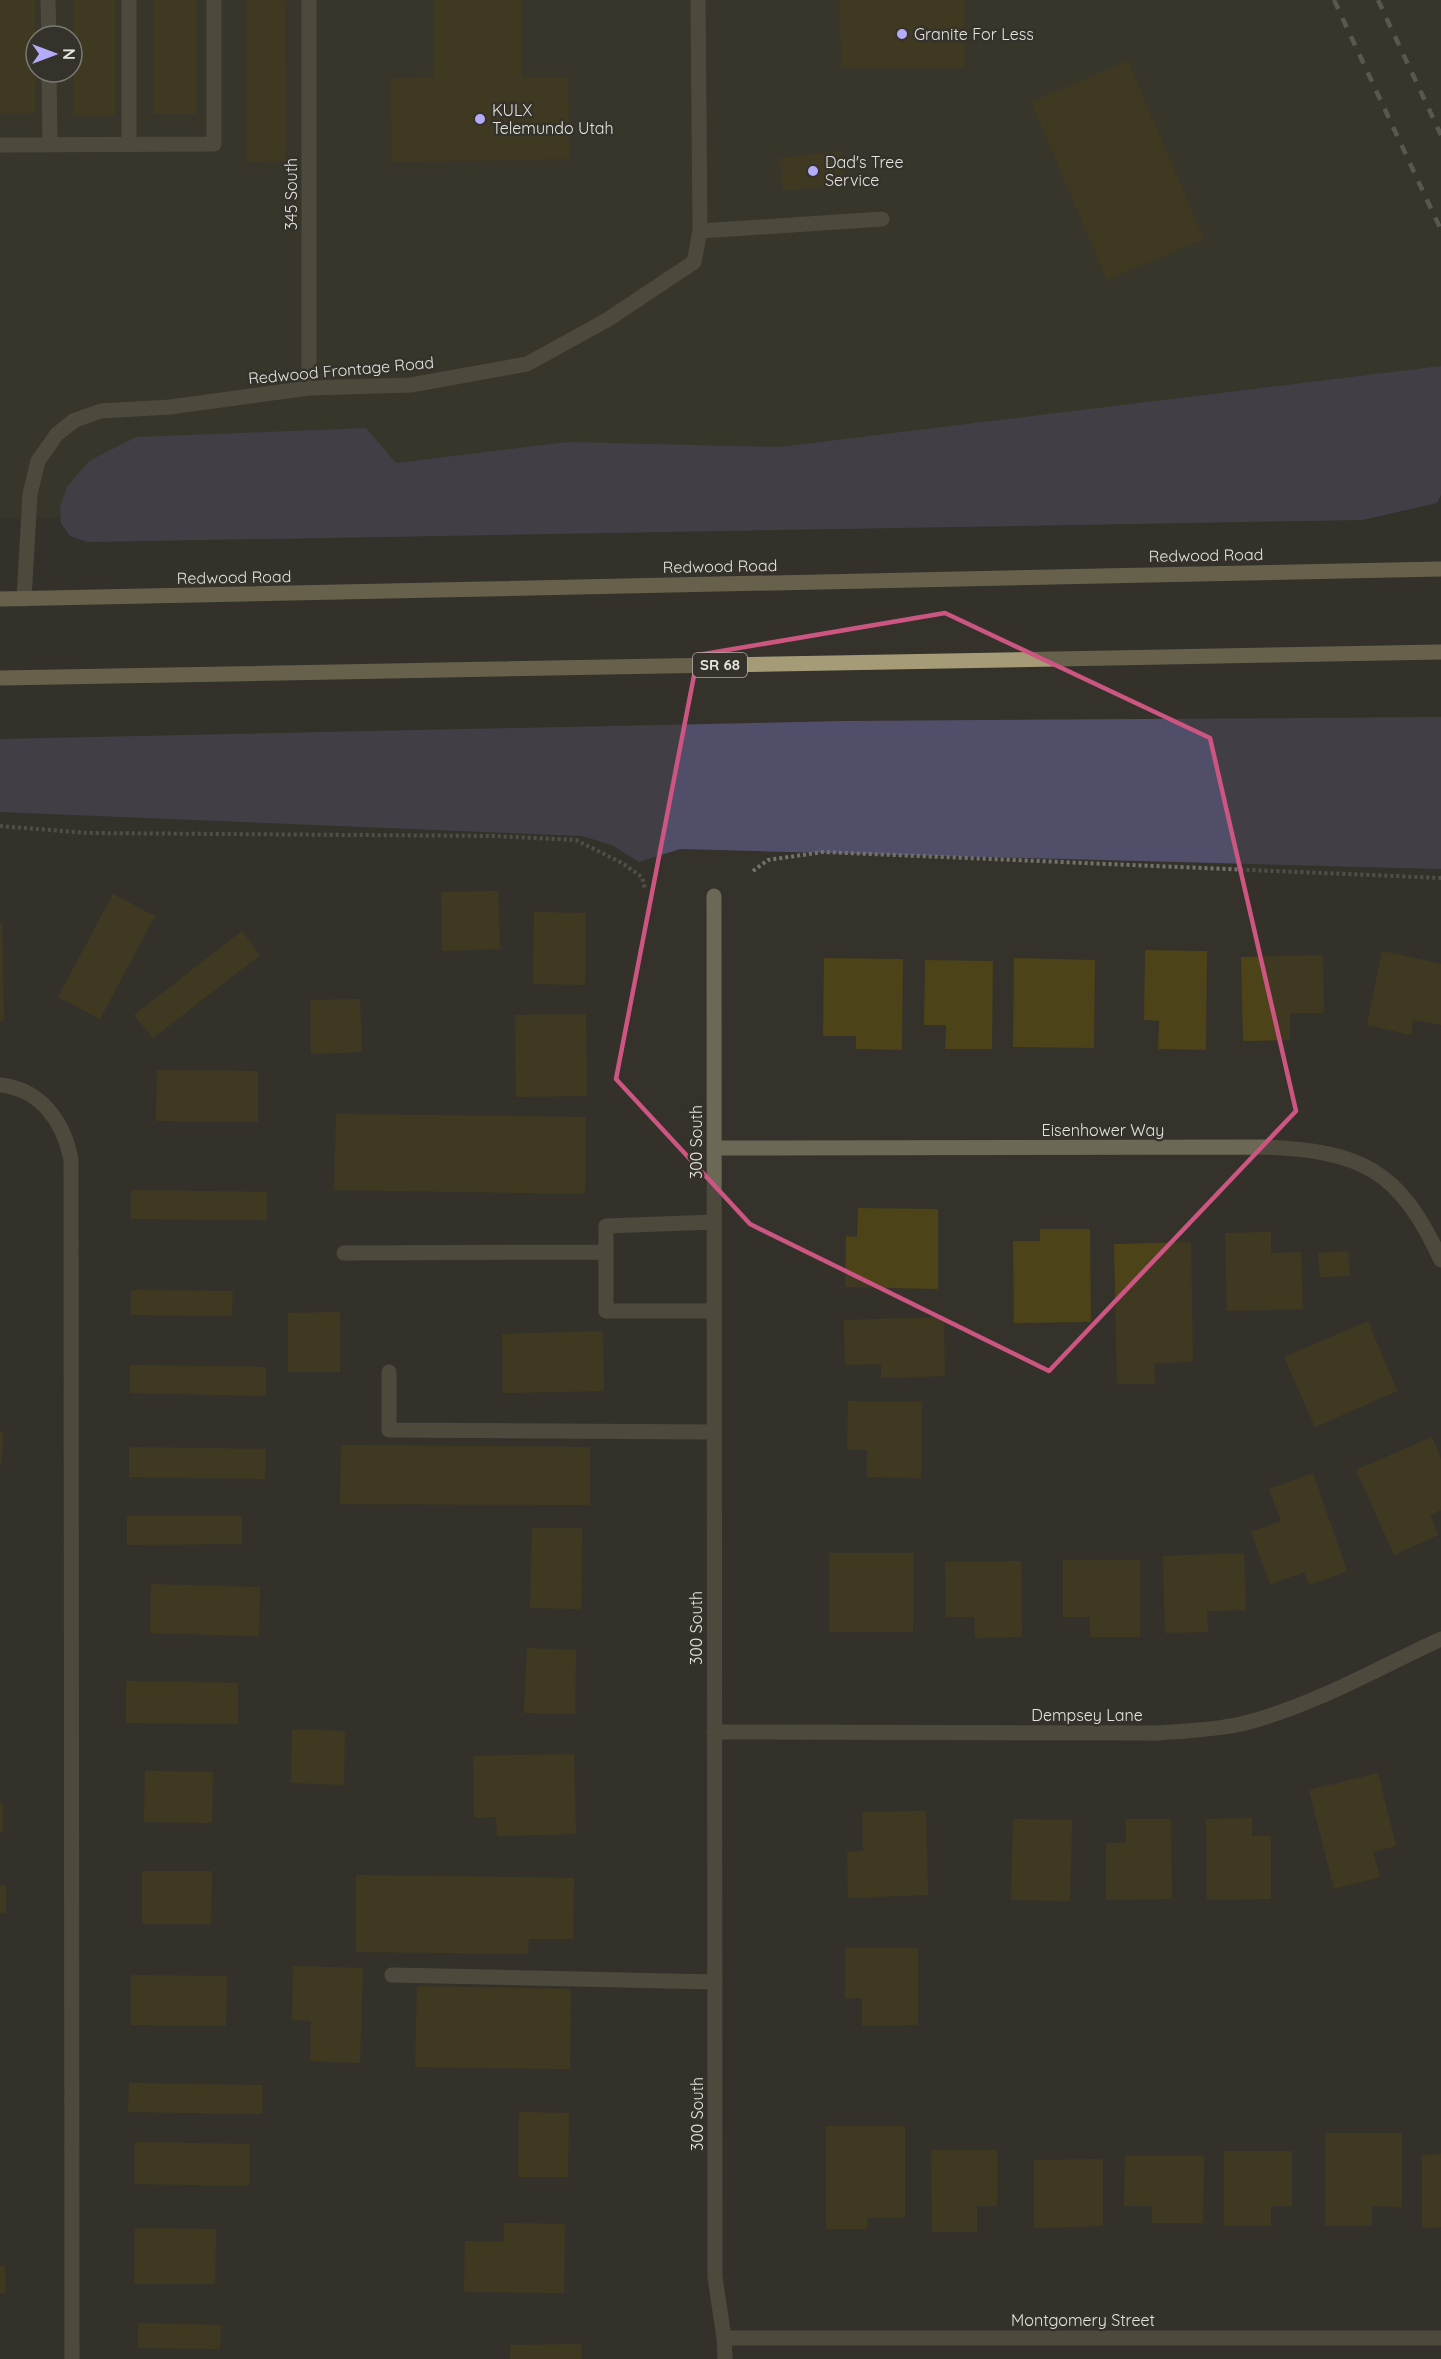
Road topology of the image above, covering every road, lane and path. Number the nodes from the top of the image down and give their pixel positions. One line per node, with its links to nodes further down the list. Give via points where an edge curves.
1 (48, 0): 6 (street)
2 (129, 0): 8 (street)
3 (214, 0): 8 (street, via 214,144)
4 (309, 0): 13 (street, 345 South)
5 (698, 0): 12 (street, Redwood Frontage Road)
6 (48, 24)
7 (49, 84): 10 (street)
8 (129, 144): 10 (street)
9 (0, 145): 10 (street)
10 (50, 145)
11 (882, 219): 12 (street)
12 (699, 231): 13 (street, Redwood Frontage Road, via 694,262 607,320 526,364 411,385)
13 (309, 388): 16 (street, Redwood Frontage Road, via 170,407 101,411 75,420 57,434 38,461 30,494)
14 (1441, 569): 16 (main road, Redwood Road)
15 (0, 599): 16 (main road, Redwood Road)
16 (24, 599)
17 (1441, 652): 18 (main road, SR 68)
18 (0, 678)
19 (0, 826): 22 (path, via 87,833 576,840 642,877)
20 (753, 870): 21 (path, via 768,860 823,852)
21 (1441, 879)
22 (645, 889)
23 (714, 896): 25 (street, 300 South)
24 (0, 1085): 39 (street, via 29,1094 45,1106 58,1121 71,1160)
25 (714, 1148): 26 (street, 300 South); 29 (street, Eisenhower Way, via 1264,1148 1321,1152 1375,1170 1413,1209)
26 (714, 1222): 27 (street, via 606,1226); 30 (street, 300 South)
27 (606, 1252): 28 (street); 30 (street, via 606,1311)
28 (344, 1253)
29 (1441, 1260)
30 (714, 1311): 32 (street, 300 South)
31 (389, 1372): 32 (street, via 389,1430)
32 (714, 1432): 34 (street, 300 South)
33 (1441, 1639): 34 (street, Dempsey Lane, via 1279,1712 1240,1724 1199,1730)
34 (714, 1732): 36 (street, 300 South)
35 (392, 1975): 36 (street)
36 (715, 1982): 37 (street, 300 South, via 715,2277)
37 (724, 2338): 38 (street, Montgomery Street); 40 (street, 300 South)
38 (1441, 2338)
39 (72, 2359)
40 (724, 2359)

